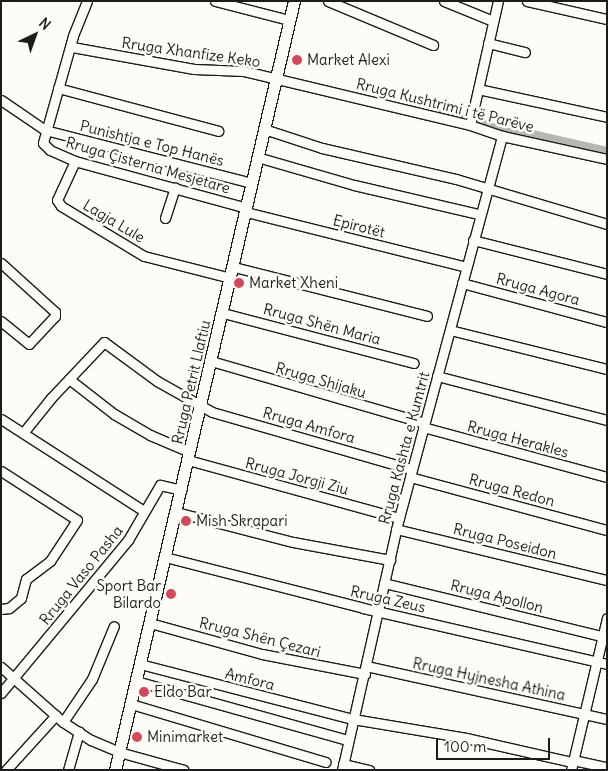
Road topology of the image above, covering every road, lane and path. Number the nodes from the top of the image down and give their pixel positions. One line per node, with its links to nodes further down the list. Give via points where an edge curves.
1 (87, 1): 13 (street)
2 (215, 1): 9 (street)
3 (294, 1): 9 (main road, Rruga Petrit Llaftiu)
4 (328, 1): 12 (street)
5 (444, 1): 10 (street)
6 (498, 1): 10 (street)
7 (527, 1): 8 (street)
8 (607, 19)
9 (290, 20): 15 (main road, Rruga Petrit Llaftiu)
10 (493, 21): 11 (street)
11 (488, 44): 14 (street); 17 (street)
12 (433, 45)
13 (72, 47): 15 (street, Rruga Xhanfize Keko, via 194,69 244,71); 16 (street)
14 (525, 52)
15 (277, 79): 20 (street, Rruga Kushtrimi i të Parëve); 21 (main road, Rruga Petrit Llaftiu)
16 (58, 88): 22 (street); 23 (street)
17 (478, 89): 19 (street); 20 (street)
18 (1, 100): 22 (street)
19 (607, 117)
20 (470, 123): 24 (street, Rruga Kushtrimi i të Parëve)
21 (264, 129): 25 (main road, Rruga Petrit Llaftiu); 30 (street, via 322,148 456,179)
22 (44, 130): 27 (street, Rruga Çisterna Mesjetare, via 43,143 46,147); 28 (street, Punishtja e Top Hanës)
23 (218, 131)
24 (502, 136): 26 (street, Rruga Kushtrimi i të Parëve); 30 (street, Rruga Kashta e Kumtrit)
25 (257, 157): 28 (main road, Rruga Petrit Llaftiu); 32 (street, via 354,185)
26 (607, 159)
27 (75, 161): 29 (street, Rruga Çisterna Mesjetare); 38 (street, Lagja Lule, via 57,200 61,206 144,256)
28 (252, 183): 31 (main road, Rruga Petrit Llaftiu)
29 (175, 188): 31 (street, Rruga Çisterna Mesjetare); 33 (street)
30 (486, 190): 32 (street, Rruga Kashta e Kumtrit); 34 (street)
31 (247, 210): 37 (street, Epirotët); 38 (main road, Rruga Petrit Llaftiu)
32 (479, 214): 35 (street, Rruga Kashta e Kumtrit)
33 (165, 218)
34 (607, 224)
35 (474, 240): 37 (street, Rruga Kashta e Kumtrit); 39 (street)
36 (1, 263): 43 (street, via 55,312 55,316 29,344)
37 (466, 267): 40 (street, Rruga Kashta e Kumtrit)
38 (232, 273): 41 (main road, Rruga Petrit Llaftiu); 42 (street)
39 (607, 274)
40 (462, 283): 44 (street, Rruga Agora); 45 (street, Rruga Kashta e Kumtrit)
41 (222, 313): 46 (main road, Rruga Petrit Llaftiu); 47 (street, Rruga Shën Maria)
42 (427, 316)
43 (1, 321)
44 (607, 322)
45 (450, 330): 48 (street); 49 (street, Rruga Kashta e Kumtrit)
46 (211, 361): 51 (main road, Rruga Petrit Llaftiu); 54 (street, Rruga Shijaku)
47 (414, 363)
48 (607, 369)
49 (437, 376): 53 (street); 54 (street, Rruga Kashta e Kumtrit)
50 (69, 379): 51 (street, Rruga Amfora, via 104,342 157,381); 55 (street); 56 (street, Rruga Jorgji Ziu, via 114,414)
51 (200, 406): 56 (main road, Rruga Petrit Llaftiu); 58 (street, Rruga Amfora)
52 (1, 419): 55 (street)
53 (607, 420)
54 (423, 425): 58 (street, Rruga Kashta e Kumtrit); 59 (street, Rruga Herakles)
55 (23, 433): 61 (street)
56 (189, 456): 60 (main road, Rruga Petrit Llaftiu); 63 (street, Rruga Jorgji Ziu)
57 (1, 471): 70 (street, via 77,520 50,562 26,579 21,598 9,608)
58 (410, 472): 63 (street, Rruga Kashta e Kumtrit); 65 (street, Rruga Redon)
59 (607, 477)
60 (181, 490): 61 (street, Rruga Vaso Pasha, via 160,485); 62 (main road, Rruga Petrit Llaftiu)
61 (144, 511): 81 (street, Rruga Vaso Pasha, via 128,540)
62 (176, 512): 66 (main road, Rruga Petrit Llaftiu); 67 (street, via 293,542)
63 (399, 518): 64 (street, Rruga Kashta e Kumtrit)
64 (396, 529): 67 (street, Rruga Kashta e Kumtrit); 68 (street, Rruga Poseidon)
65 (607, 530)
66 (165, 557): 71 (street, Rruga Zeus); 73 (main road, Rruga Petrit Llaftiu)
67 (390, 560): 69 (street, Rruga Kashta e Kumtrit)
68 (607, 580)
69 (384, 583): 71 (street, Rruga Kashta e Kumtrit); 75 (street, Rruga Apollon)
70 (1, 609)
71 (378, 611): 76 (street, Rruga Zeus); 80 (street, Rruga Kashta e Kumtrit)
72 (607, 618): 75 (street)
73 (150, 623): 77 (main road, Rruga Petrit Llaftiu); 80 (street, Rruga Shën Çezari, via 262,654)
74 (114, 626): 87 (street, via 92,679)
75 (602, 636): 76 (street)
76 (596, 662): 78 (street, Rruga Zeus); 85 (street)
77 (140, 664): 82 (main road, Rruga Petrit Llaftiu); 86 (street, Amfora)
78 (607, 664)
79 (1, 667): 81 (street)
80 (365, 670): 85 (street, Rruga Hyjnesha Athina); 86 (street, Rruga Kashta e Kumtrit)
81 (15, 679): 83 (street, Rruga Vaso Pasha); 87 (street)
82 (136, 681): 84 (main road, Rruga Petrit Llaftiu); 90 (street)
83 (1, 693)
84 (131, 704): 91 (main road, Rruga Petrit Llaftiu); 92 (street)
85 (583, 713): 88 (street, Rruga Hyjnesha Athina); 93 (street)
86 (353, 718): 90 (street, Rruga Kashta e Kumtrit); 93 (street, Amfora, via 466,738)
87 (60, 719): 89 (street); 96 (street)
88 (607, 719)
89 (79, 732): 91 (street); 97 (street)
90 (348, 740): 94 (street, Rruga Kashta e Kumtrit)
91 (119, 752): 98 (main road, Rruga Petrit Llaftiu); 99 (street)
92 (326, 762)
93 (572, 764): 95 (street, Amfora)
94 (342, 767): 100 (street)
95 (607, 767)
96 (6, 770)
97 (68, 770)
98 (115, 770)
99 (184, 770)
100 (369, 770)

